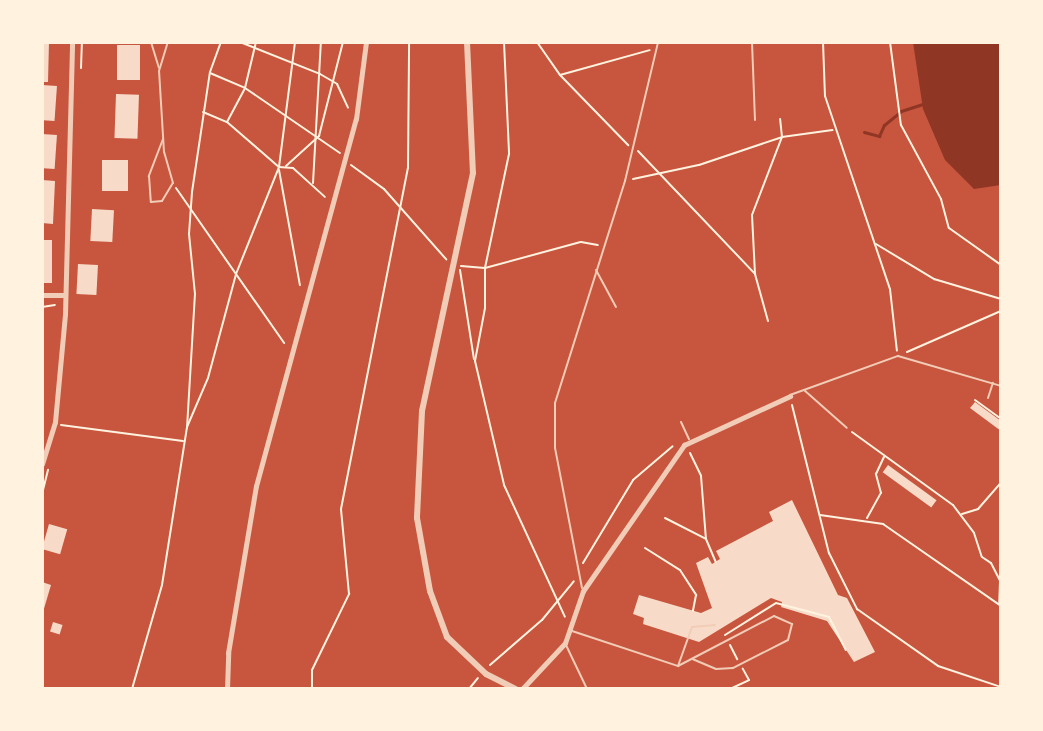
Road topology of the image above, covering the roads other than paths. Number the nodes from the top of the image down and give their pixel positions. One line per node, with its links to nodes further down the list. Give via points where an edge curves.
1 (72, 42): 13 (street)
2 (151, 42): 8 (lane)
3 (168, 42): 8 (lane)
4 (366, 42): 30 (street, via 356,119 256,486 228,653)
5 (467, 42): 31 (street, via 475,139 455,265 421,420 417,518 439,620 458,653)
6 (658, 42): 11 (lane, via 625,181)
7 (752, 42): 9 (lane)
8 (159, 71): 10 (lane)
9 (756, 120)
10 (163, 139): 10 (lane, via 149,176 151,202 162,201 173,183)
11 (596, 270): 14 (lane); 24 (lane, via 555,403 555,448)
12 (42, 295): 13 (street)
13 (63, 295): 23 (street, via 55,422)
14 (616, 307)
15 (993, 383): 16 (lane); 17 (lane, via 898,356); 19 (lane)
16 (1001, 386)
17 (804, 390): 18 (lane); 21 (lane)
18 (790, 396): 22 (street)
19 (988, 398)
20 (681, 422): 22 (lane)
21 (847, 428)
22 (689, 439): 24 (street)
23 (42, 464)
24 (583, 591): 26 (street)
25 (715, 625): 29 (lane, via 692,627)
26 (571, 631): 27 (street); 29 (lane)
27 (565, 644): 32 (street); 33 (lane)
28 (693, 659): 28 (lane, via 716,669 733,668 788,640 792,624 774,616); 29 (lane)
29 (678, 666)
30 (227, 689)
31 (515, 689)
32 (522, 689)
33 (587, 689)

